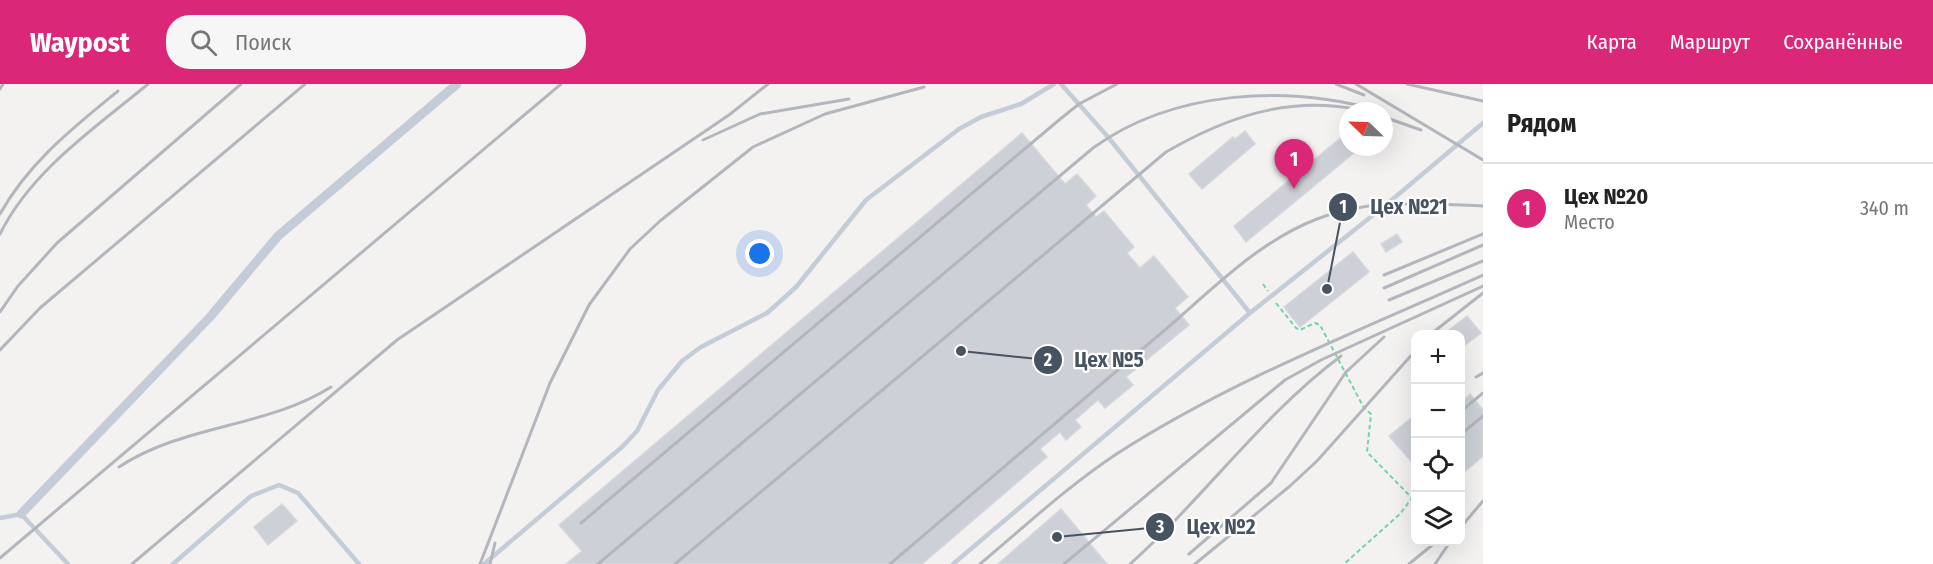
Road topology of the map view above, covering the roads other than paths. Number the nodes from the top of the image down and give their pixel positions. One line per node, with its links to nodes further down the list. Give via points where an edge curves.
1 (457, 84): 6 (street, via 278,236 210,317)
2 (1054, 84): 11 (lane, via 1021,104 959,129 866,200 798,286 767,313 682,361 658,390 637,431 622,447)
3 (1061, 84): 5 (lane)
4 (1483, 123): 5 (lane)
5 (1250, 313): 12 (lane)
6 (21, 514): 7 (lane); 8 (lane)
7 (0, 518)
8 (68, 564)
9 (173, 564): 10 (lane, via 251,496 279,485 298,493)
10 (359, 564)
11 (484, 564)
12 (953, 564)

